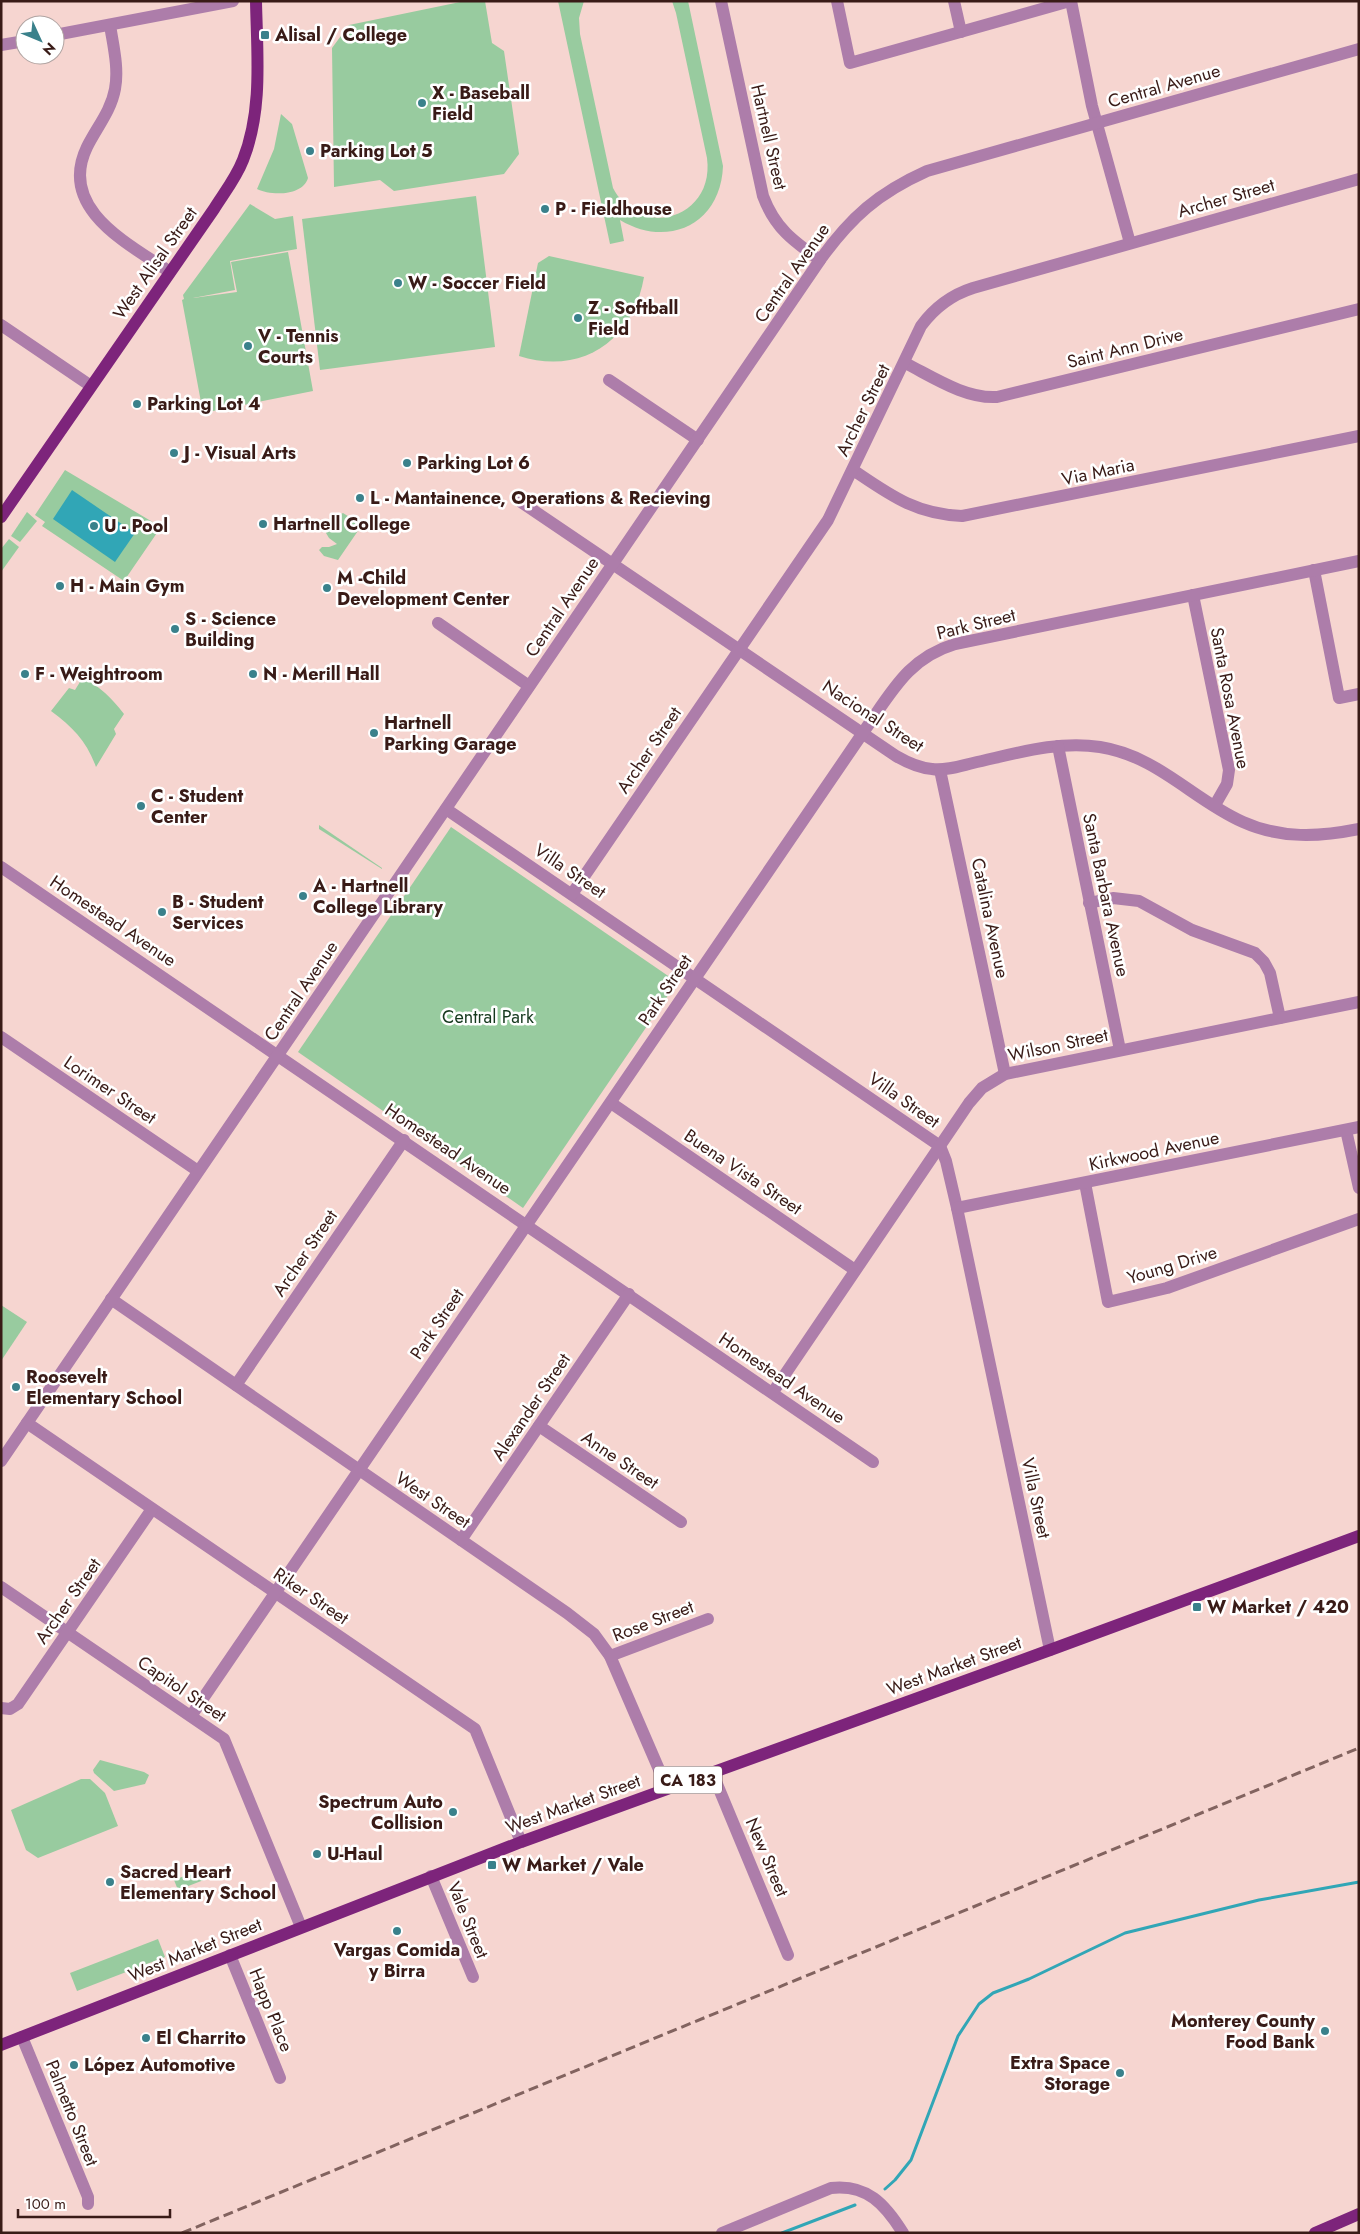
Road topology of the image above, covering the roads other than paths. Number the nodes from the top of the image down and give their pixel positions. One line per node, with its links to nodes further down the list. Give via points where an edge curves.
1 (233, 1): 7 (street)
2 (256, 1): 17 (main road, West Alisal Street, via 256,104 250,142 232,182)
3 (721, 1): 16 (street, Hartnell Street, via 768,210 783,231)
4 (837, 1): 8 (street, via 850,63)
5 (954, 1): 8 (street)
6 (1070, 1): 8 (street); 13 (street)
7 (110, 24): 9 (street); 17 (street, via 116,88 107,113 83,158 83,194 103,224)
8 (961, 32)
9 (65, 33)
10 (15, 43): 11 (street)
11 (1, 45)
12 (1359, 50): 13 (street, Central Avenue)
13 (1097, 123): 15 (street); 16 (street, Central Avenue, via 953,163 907,180 863,209)
14 (1359, 179): 15 (street, Archer Street)
15 (1130, 243): 20 (street, Archer Street, via 960,292 927,318)
16 (820, 260): 24 (street, Central Avenue)
17 (170, 272): 22 (main road, West Alisal Street)
18 (1359, 309): 20 (street, Saint Ann Drive, via 997,397 968,393)
19 (1, 325): 22 (street)
20 (905, 363): 25 (street, Archer Street)
21 (609, 380): 24 (street)
22 (91, 386): 27 (main road, West Alisal Street)
23 (1359, 436): 25 (street, Via Maria, via 962,516 932,513 908,505)
24 (698, 440): 29 (street, Central Avenue)
25 (853, 470): 33 (street, Archer Street, via 828,520)
26 (522, 502): 29 (street, Nacional Street)
27 (1, 517)
28 (1359, 561): 30 (street, Park Street)
29 (613, 563): 33 (street, Nacional Street); 34 (street, Central Avenue)
30 (1314, 570): 31 (street, Park Street); 35 (street, via 1339,698)
31 (1193, 595): 36 (street, Park Street, via 945,647 926,656 904,674); 39 (street, Santa Rosa Avenue, via 1229,770 1227,784)
32 (438, 623): 34 (street)
33 (740, 649): 36 (street, Nacional Street); 43 (street, Archer Street)
34 (529, 686): 40 (street, Central Avenue)
35 (1359, 694)
36 (862, 733): 38 (street, Nacional Street, via 905,761); 45 (street, Park Street)
37 (1058, 746): 38 (street, Nacional Street); 39 (street, Nacional Street, via 1099,746 1138,758); 44 (street, Santa Barbara Avenue)
38 (940, 770): 51 (street, Catalina Avenue)
39 (1214, 805): 41 (street, Nacional Street, via 1242,822 1276,833 1313,836)
40 (446, 809): 43 (street, Villa Street); 50 (street, Central Avenue)
41 (1359, 829)
42 (1, 867): 50 (street, Homestead Avenue)
43 (572, 894): 45 (street, Villa Street)
44 (1090, 903): 47 (street, via 1112,898 1139,901 1192,930 1255,953 1270,973); 49 (street, Santa Barbara Avenue)
45 (694, 979): 52 (street, Park Street); 55 (street, Villa Street)
46 (1359, 1002): 47 (street, Wilson Street)
47 (1280, 1018): 49 (street, Wilson Street)
48 (1, 1037): 56 (street, Lorimer Street)
49 (1120, 1050): 51 (street, Wilson Street)
50 (278, 1055): 54 (street, Homestead Avenue); 56 (street, Central Avenue)
51 (1005, 1074): 55 (street, Wilson Street, via 976,1094)
52 (611, 1102): 61 (street, Park Street); 62 (street, Buena Vista Street)
53 (1352, 1129): 57 (street, Kirkwood Avenue); 58 (street)
54 (404, 1140): 61 (street, Homestead Avenue); 65 (street, Archer Street)
55 (940, 1146): 59 (street, Villa Street); 62 (street, Wilson Street)
56 (198, 1171): 64 (street, Central Avenue)
57 (1085, 1183): 59 (street, Kirkwood Avenue); 60 (street, Young Drive, via 1108,1302 1167,1288)
58 (1359, 1188)
59 (957, 1208): 80 (street, Villa Street)
60 (1359, 1219)
61 (526, 1224): 63 (street, Homestead Avenue); 71 (street, Park Street)
62 (856, 1270): 66 (street, Wilson Street)
63 (629, 1294): 66 (street, Homestead Avenue); 68 (street, Alexander Street)
64 (111, 1299): 65 (street, West Street); 67 (street, Central Avenue)
65 (236, 1385): 71 (street, West Street)
66 (773, 1392): 70 (street, Homestead Avenue)
67 (27, 1423): 69 (street, Central Avenue); 72 (street, Riker Street)
68 (539, 1426): 73 (street, Anne Street); 75 (street, Alexander Street)
69 (1, 1461)
70 (873, 1462)
71 (359, 1471): 75 (street, West Street); 77 (street, Park Street)
72 (152, 1509): 77 (street, Riker Street); 79 (street, Archer Street)
73 (681, 1522)
74 (1359, 1536): 80 (main road, West Market Street / CA 183)
75 (461, 1540): 81 (street, West Street, via 579,1622 599,1640)
76 (1, 1587): 79 (street, Capitol Street)
77 (275, 1593): 83 (street, Park Street); 86 (street, Riker Street, via 475,1729)
78 (708, 1619): 81 (street, Rose Street)
79 (68, 1632): 82 (street, Archer Street, via 18,1704); 83 (street, Capitol Street)
80 (1050, 1650): 84 (main road, West Market Street / CA 183)
81 (610, 1656): 85 (street, West Street)
82 (6, 1709)
83 (190, 1716): 88 (street, Capitol Street, via 224,1739)
84 (712, 1772): 85 (main road, West Market Street / CA 183); 90 (street, New Street)
85 (667, 1788): 86 (main road, West Market Street / CA 183)
86 (520, 1842): 87 (main road, West Market Street / CA 183)
87 (431, 1876): 88 (main road, West Market Street / CA 183); 91 (street, Vale Street)
88 (301, 1927): 89 (main road, West Market Street / CA 183)
89 (230, 1955): 92 (main road, West Market Street / CA 183); 94 (street, Happ Place)
90 (788, 1955)
91 (473, 1977)
92 (22, 2037): 93 (main road, West Market Street / CA 183); 95 (street, Palmetto Street, via 88,2197)
93 (1, 2045)
94 (280, 2078)
95 (88, 2204)
96 (1359, 2214): 99 (main road)
97 (722, 2233): 98 (street, via 831,2188 846,2186 876,2199 892,2214)
98 (903, 2233)
99 (1315, 2233)

